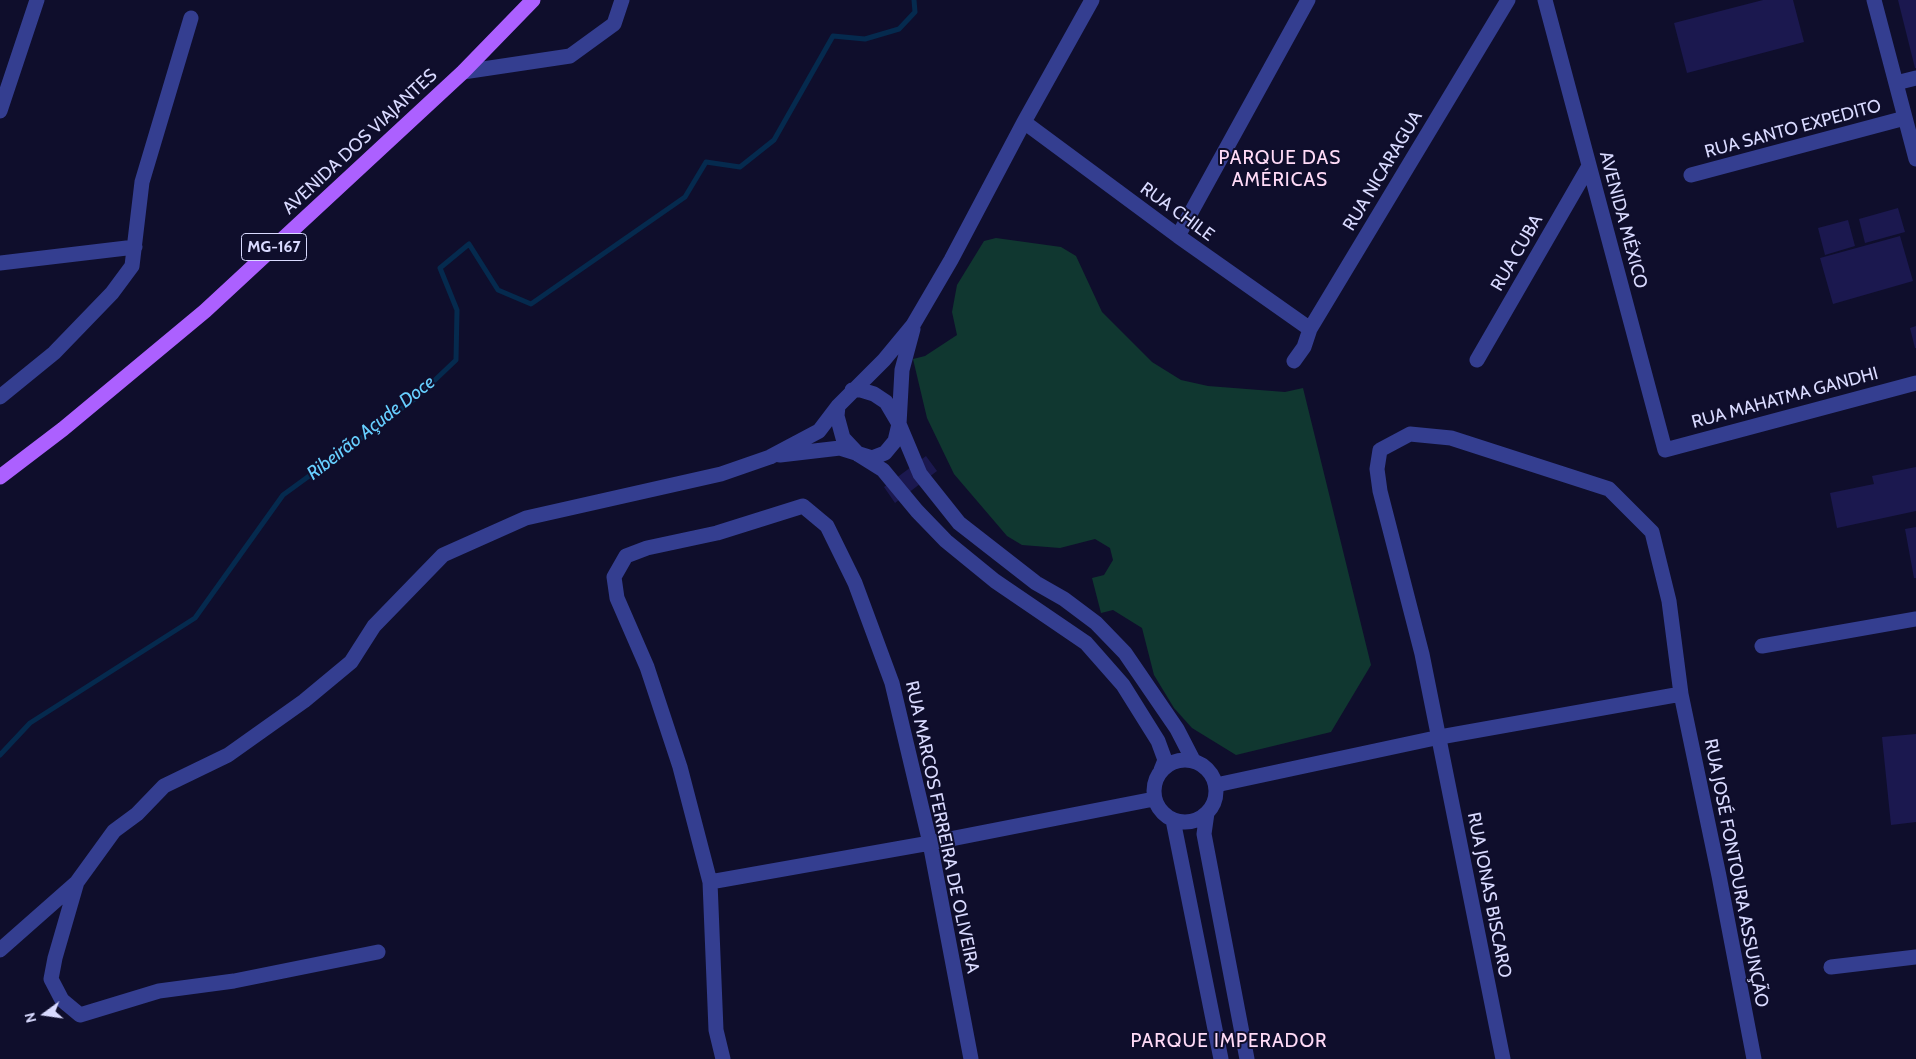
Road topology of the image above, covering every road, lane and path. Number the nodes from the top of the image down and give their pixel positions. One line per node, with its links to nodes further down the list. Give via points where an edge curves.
1 (37, 0): 13 (street)
2 (533, 0): 10 (main road, AVENIDA DOS VIAJANTES / MG-167)
3 (622, 0): 10 (street, via 614,24 570,56)
4 (1092, 0): 15 (street)
5 (1308, 0): 19 (street)
6 (1508, 0): 23 (street, RUA NICARAGUA)
7 (1545, 0): 17 (street, AVENIDA MÉXICO)
8 (1874, 0): 12 (street)
9 (191, 18): 20 (street, via 142,182)
10 (463, 72): 35 (main road, AVENIDA DOS VIAJANTES / MG-167, via 205,311 64,429)
11 (1916, 78): 12 (street)
12 (1896, 83): 14 (street)
13 (0, 112)
14 (1905, 118): 16 (street); 18 (street, RUA SANTO EXPEDITO)
15 (1024, 122): 19 (street, RUA CHILE); 22 (street)
16 (1916, 160)
17 (1590, 166): 24 (street, RUA CUBA); 32 (street, AVENIDA MÉXICO)
18 (1691, 175)
19 (1178, 236): 23 (street, RUA CHILE)
20 (136, 247): 21 (street); 28 (street, via 132,266 112,293 54,353)
21 (0, 263)
22 (914, 325): 27 (street); 30 (street, via 902,370)
23 (1310, 329): 25 (street, RUA NICARAGUA, via 1304,347)
24 (1477, 360)
25 (1294, 361)
26 (1916, 383): 32 (street, RUA MAHATMA GANDHI)
27 (852, 390): 29 (street); 30 (street, via 874,394 886,402)
28 (0, 397)
29 (838, 406): 33 (street, via 837,416 843,438); 34 (street, via 819,431)
30 (899, 424): 33 (street, via 895,441 884,453 872,458); 40 (street, via 920,474 959,522 1036,583 1096,623 1125,653 1177,730)
31 (1380, 450): 38 (street, RUA JOSÉ FONTOURA ASSUNÇÃO, via 1410,434 1451,438 1609,489 1652,532 1669,601); 39 (street, RUA JONAS BISCARO, via 1377,469 1380,491)
32 (1665, 450)
33 (859, 455): 34 (street, via 840,448); 41 (street, via 883,470 946,541 995,581 1086,643 1123,684 1158,741 1165,760)
34 (770, 457): 47 (street, via 722,474 526,518 443,555 374,626 351,662 304,701 228,755 164,786 114,832)
35 (0, 477)
36 (1916, 619): 37 (street)
37 (1762, 646)
38 (1681, 694): 39 (street); 58 (street, RUA JOSÉ FONTOURA ASSUNÇÃO)
39 (1440, 737): 42 (street); 57 (street, RUA JONAS BISCARO)
40 (1193, 760): 41 (street, via 1175,760); 42 (street, via 1208,769)
41 (1160, 770): 43 (street, via 1154,784)
42 (1216, 785): 44 (street, via 1215,800)
43 (1154, 799): 45 (street, via 1161,812); 46 (street)
44 (1207, 813): 45 (street, via 1191,822); 56 (street, via 1204,834)
45 (1173, 820): 55 (street)
46 (930, 842): 48 (street); 48 (street, RUA MARCOS FERREIRA DE OLIVEIRA, via 892,683 856,583 827,526 803,506 717,533 647,548 626,556 614,577 617,598 647,667 680,767); 54 (street, RUA MARCOS FERREIRA DE OLIVEIRA)
47 (77, 882): 49 (street); 50 (street, via 54,958 51,979 62,1000 80,1015 159,991 234,981)
48 (710, 882): 53 (street, via 716,1030)
49 (0, 950)
50 (378, 952)
51 (1916, 957): 52 (street)
52 (1831, 967)
53 (723, 1059)
54 (971, 1059)
55 (1221, 1059)
56 (1247, 1059)
57 (1503, 1059)
58 (1754, 1059)

